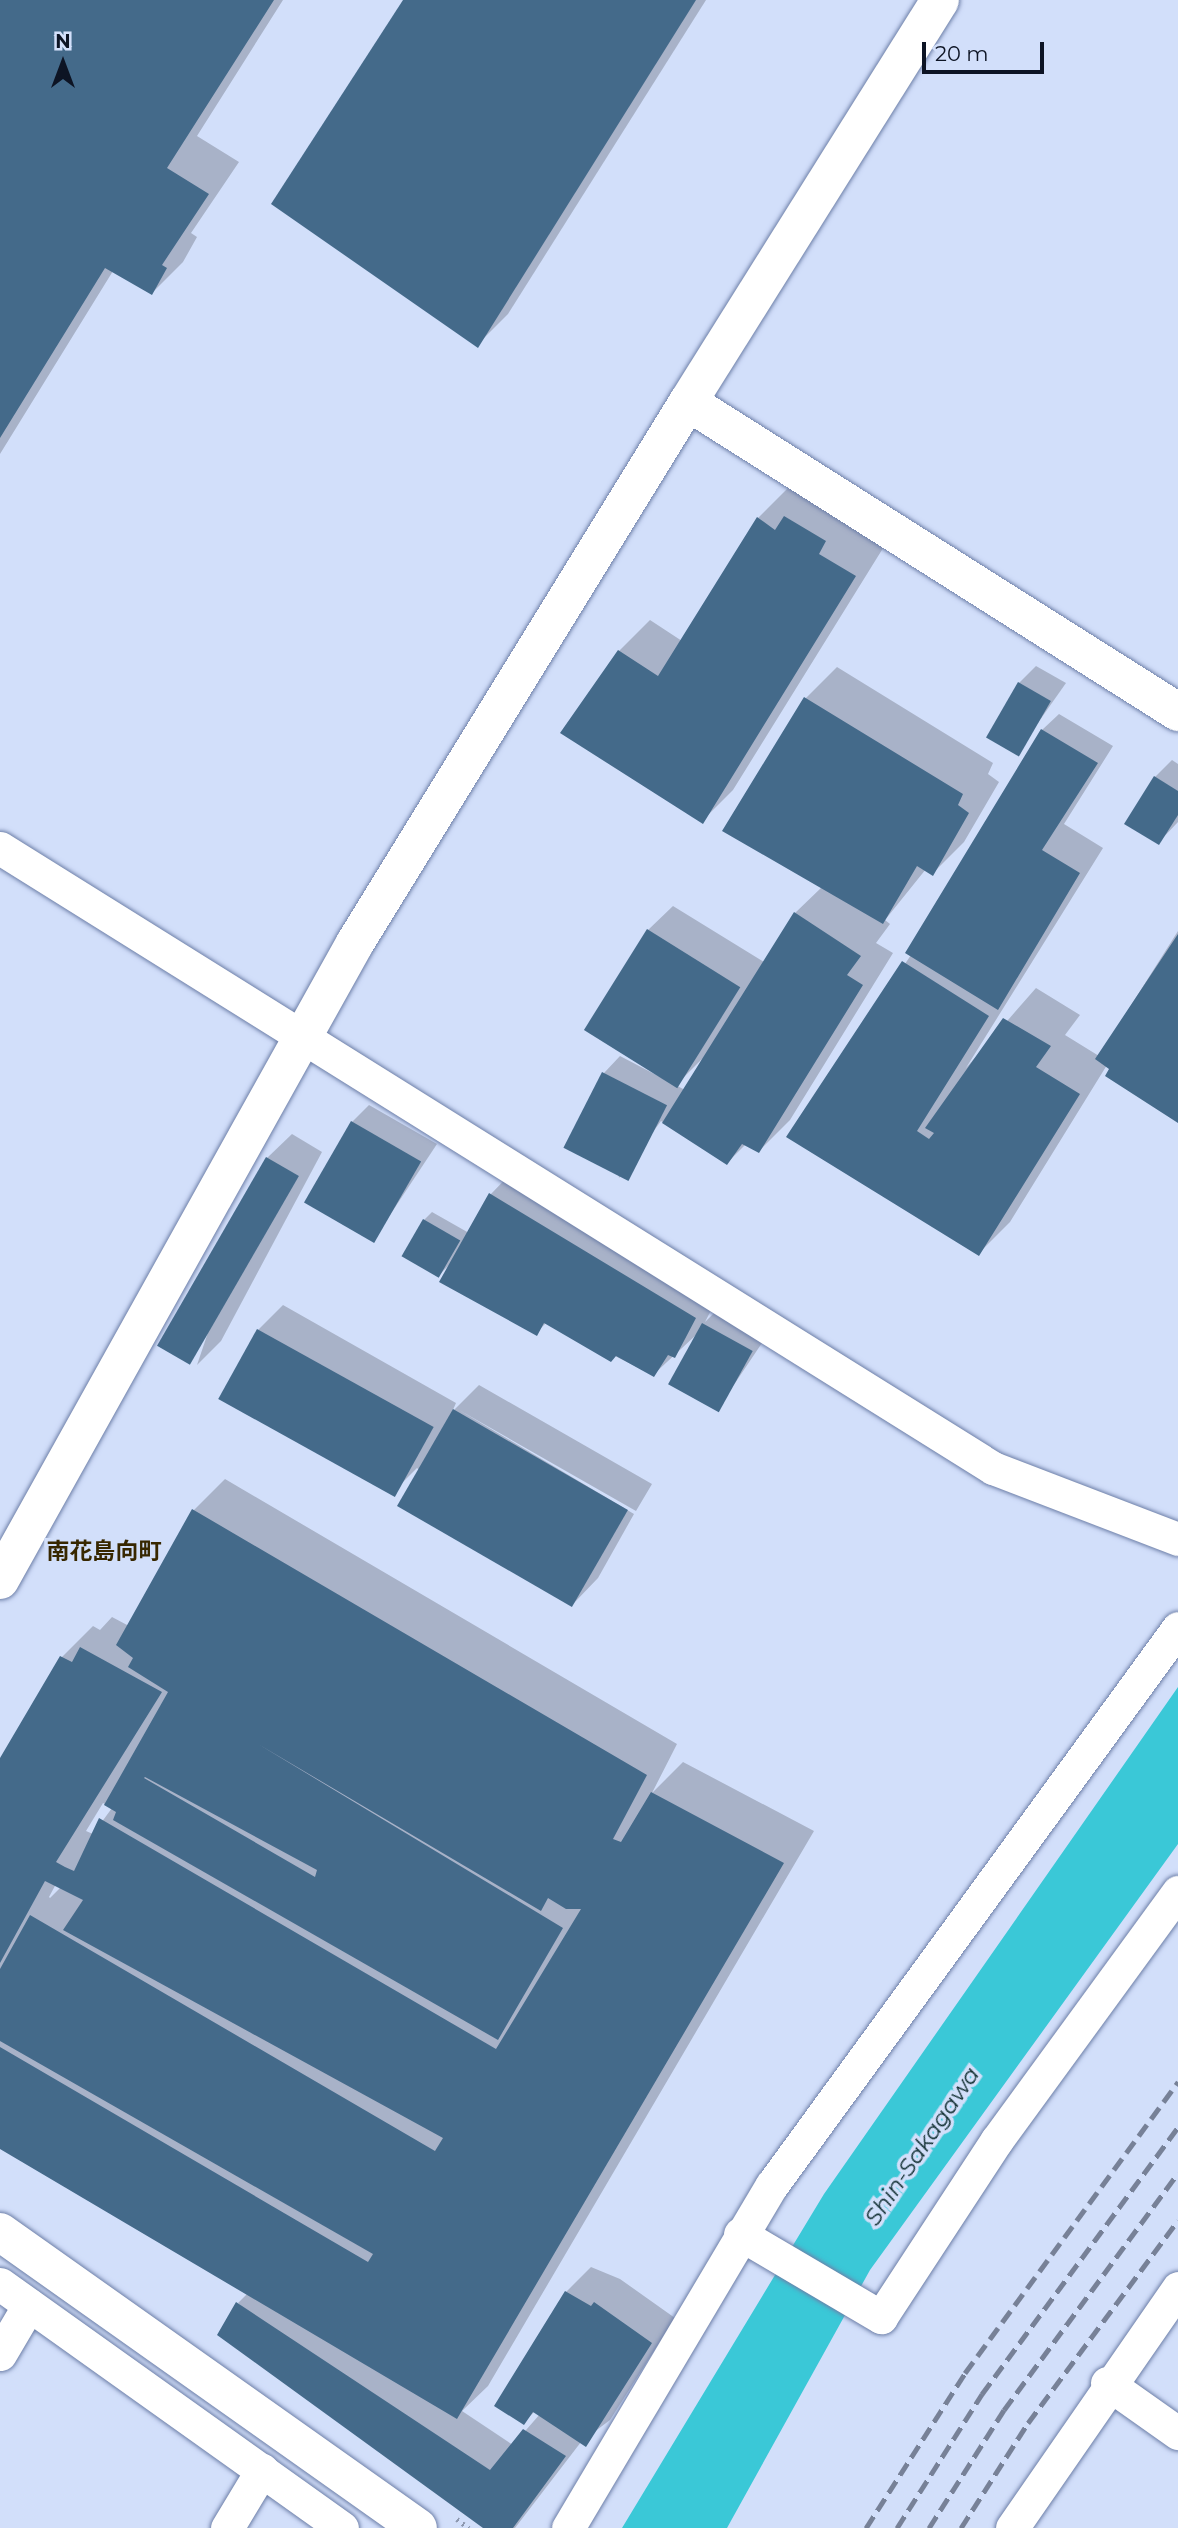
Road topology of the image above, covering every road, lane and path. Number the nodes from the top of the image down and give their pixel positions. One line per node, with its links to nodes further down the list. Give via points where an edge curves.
1 (940, 0): 2 (street)
2 (688, 402): 3 (street); 5 (street)
3 (1178, 712)
4 (0, 848): 5 (street)
5 (302, 1035): 6 (street, via 993,1468); 7 (street)
6 (1178, 1539)
7 (0, 1580)
8 (1178, 1628): 11 (street, via 979,1894)
9 (1178, 1892): 11 (street, via 997,2140 881,2317)
10 (0, 2232): 21 (street)
11 (740, 2234): 22 (street)
12 (0, 2284): 14 (street)
13 (1178, 2288): 16 (street)
14 (29, 2305): 15 (street); 18 (street)
15 (0, 2354)
16 (1107, 2383): 17 (street); 23 (street)
17 (1178, 2433)
18 (262, 2470): 19 (street); 20 (street)
19 (227, 2528)
20 (342, 2528)
21 (418, 2528)
22 (569, 2528)
23 (1012, 2528)

